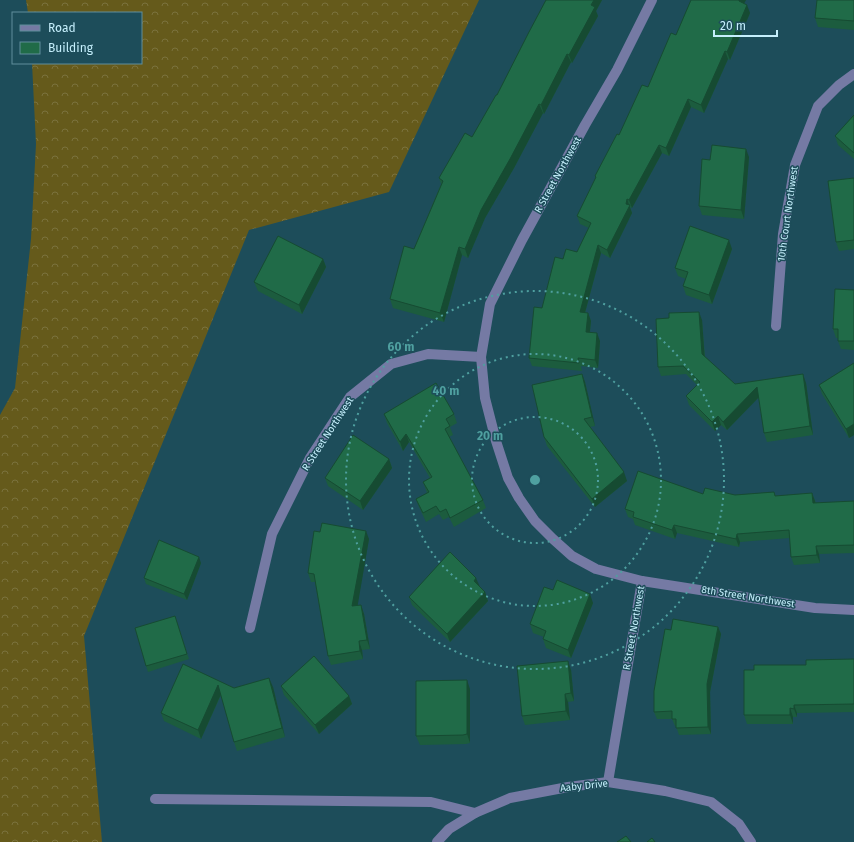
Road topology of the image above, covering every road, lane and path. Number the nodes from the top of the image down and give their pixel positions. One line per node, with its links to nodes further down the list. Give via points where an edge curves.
1 (652, 0): 4 (street, R Street Northwest, via 617,70 522,240 490,304)
2 (854, 74): 3 (street, 10th Court Northwest, via 818,106 795,165 783,234)
3 (776, 326)
4 (481, 357): 5 (street, R Street Northwest, via 484,398 508,478 535,521 572,556 596,569); 7 (street, R Street Northwest, via 428,354 391,364 350,397 310,458 272,534)
5 (642, 581): 6 (street, 8th Street Northwest, via 815,608); 8 (street, R Street Northwest)
6 (854, 610)
7 (250, 628)
8 (608, 782): 10 (street, Aaby Drive, via 510,798); 12 (street, Aaby Drive, via 710,802 739,824)
9 (155, 799): 10 (street, via 431,802)
10 (475, 813): 11 (street, Aaby Drive, via 449,829)
11 (437, 842)
12 (751, 842)

